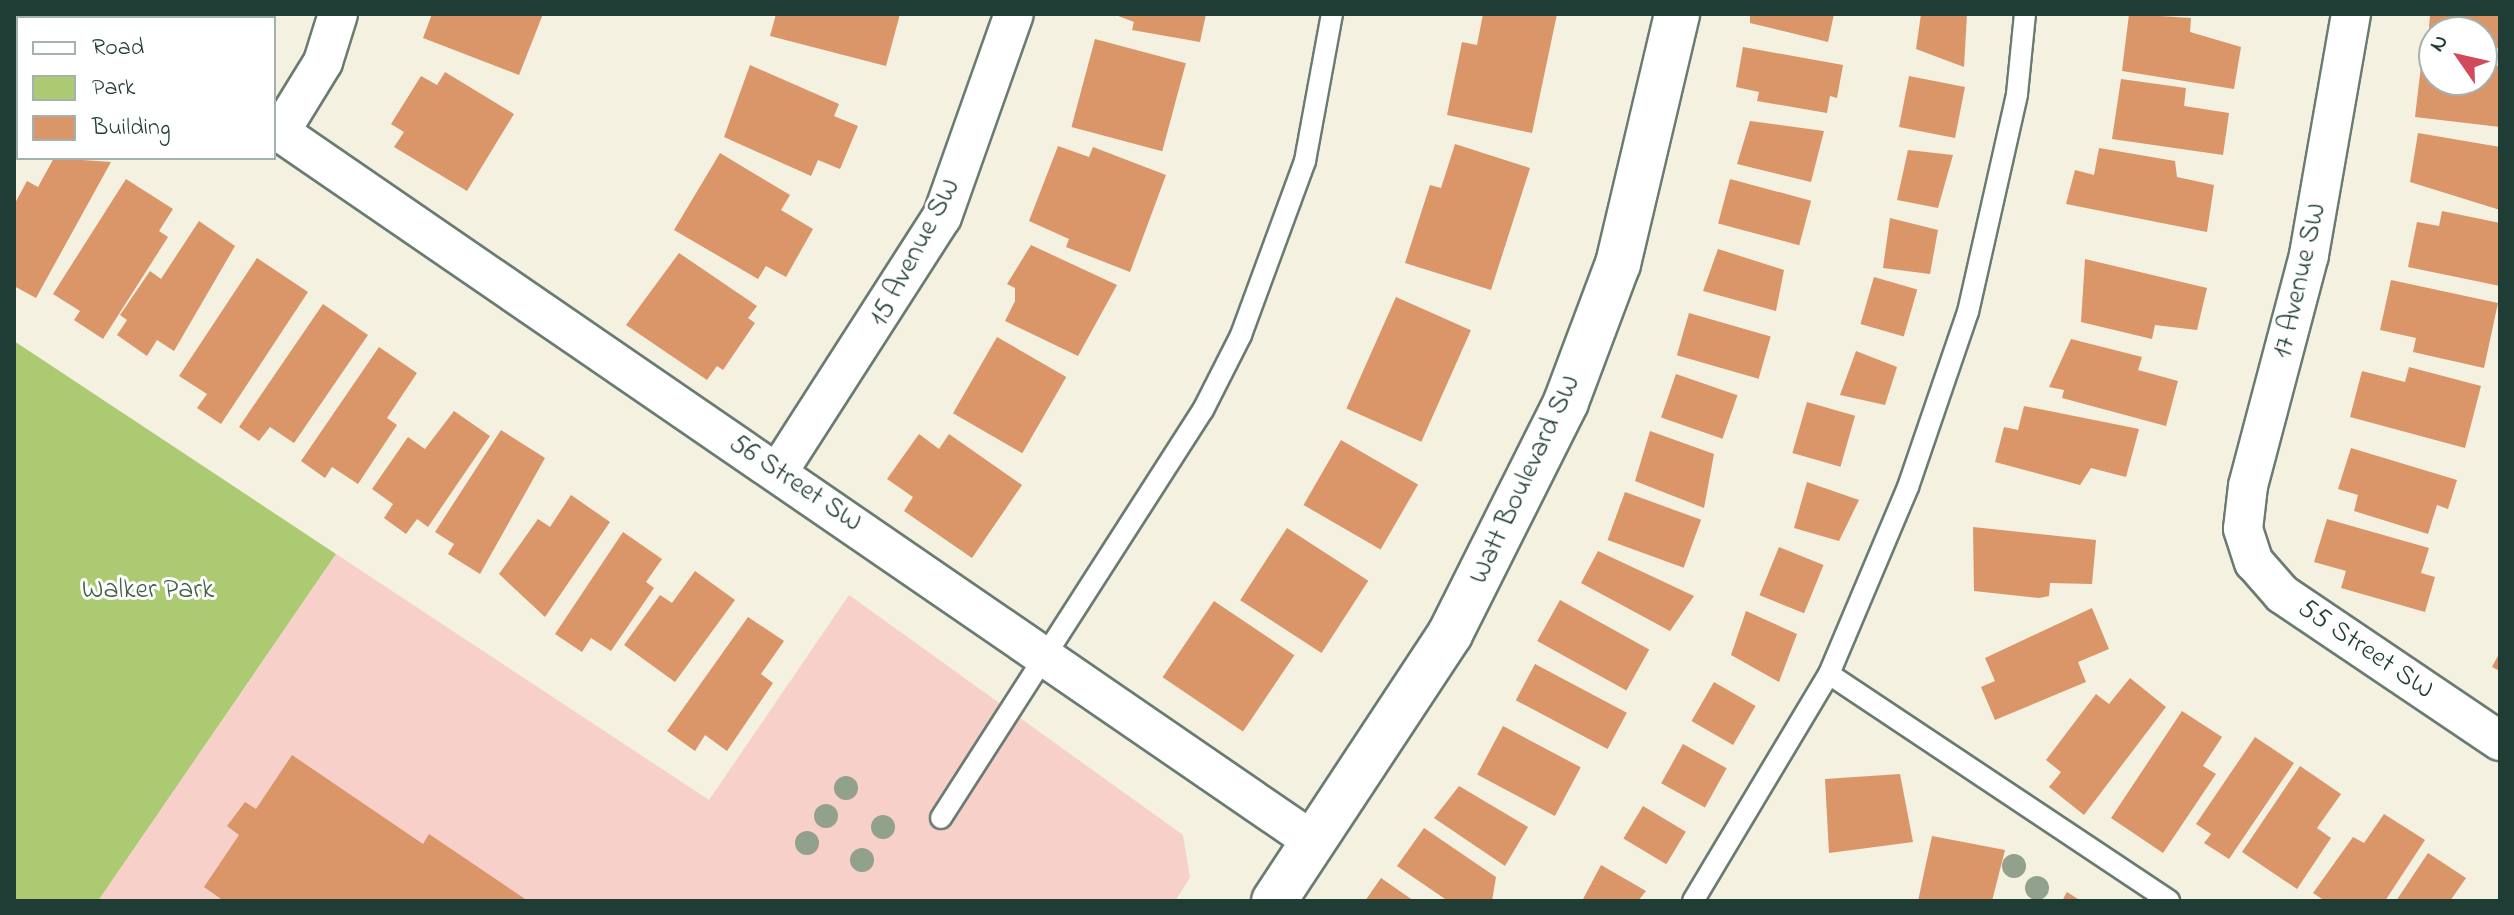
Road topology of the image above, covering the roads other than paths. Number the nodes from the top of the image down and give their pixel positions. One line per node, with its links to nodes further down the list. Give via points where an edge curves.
1 (338, 14): 7 (street, via 323,62)
2 (1014, 14): 8 (street, 15 Avenue SW, via 942,217)
3 (1332, 14): 10 (lane, via 1305,161 1241,335 1187,436)
4 (1677, 14): 14 (street, Watt Boulevard SW, via 1618,264 1566,402 1450,634)
5 (2025, 14): 11 (lane, via 2017,94 1968,312 1908,487)
6 (2351, 14): 9 (street, 17 Avenue SW, via 2309,255 2248,486)
7 (277, 130): 8 (street, 56 Street SW)
8 (778, 472): 10 (street, 56 Street SW)
9 (2247, 544): 12 (street, 55 Street SW, via 2282,594)
10 (1042, 654): 13 (lane); 14 (street, 56 Street SW)
11 (1829, 674): 16 (lane); 17 (lane)
12 (2500, 741)
13 (941, 818)
14 (1314, 842): 15 (street, Watt Boulevard SW)
15 (1274, 901)
16 (1693, 901)
17 (2169, 901)

